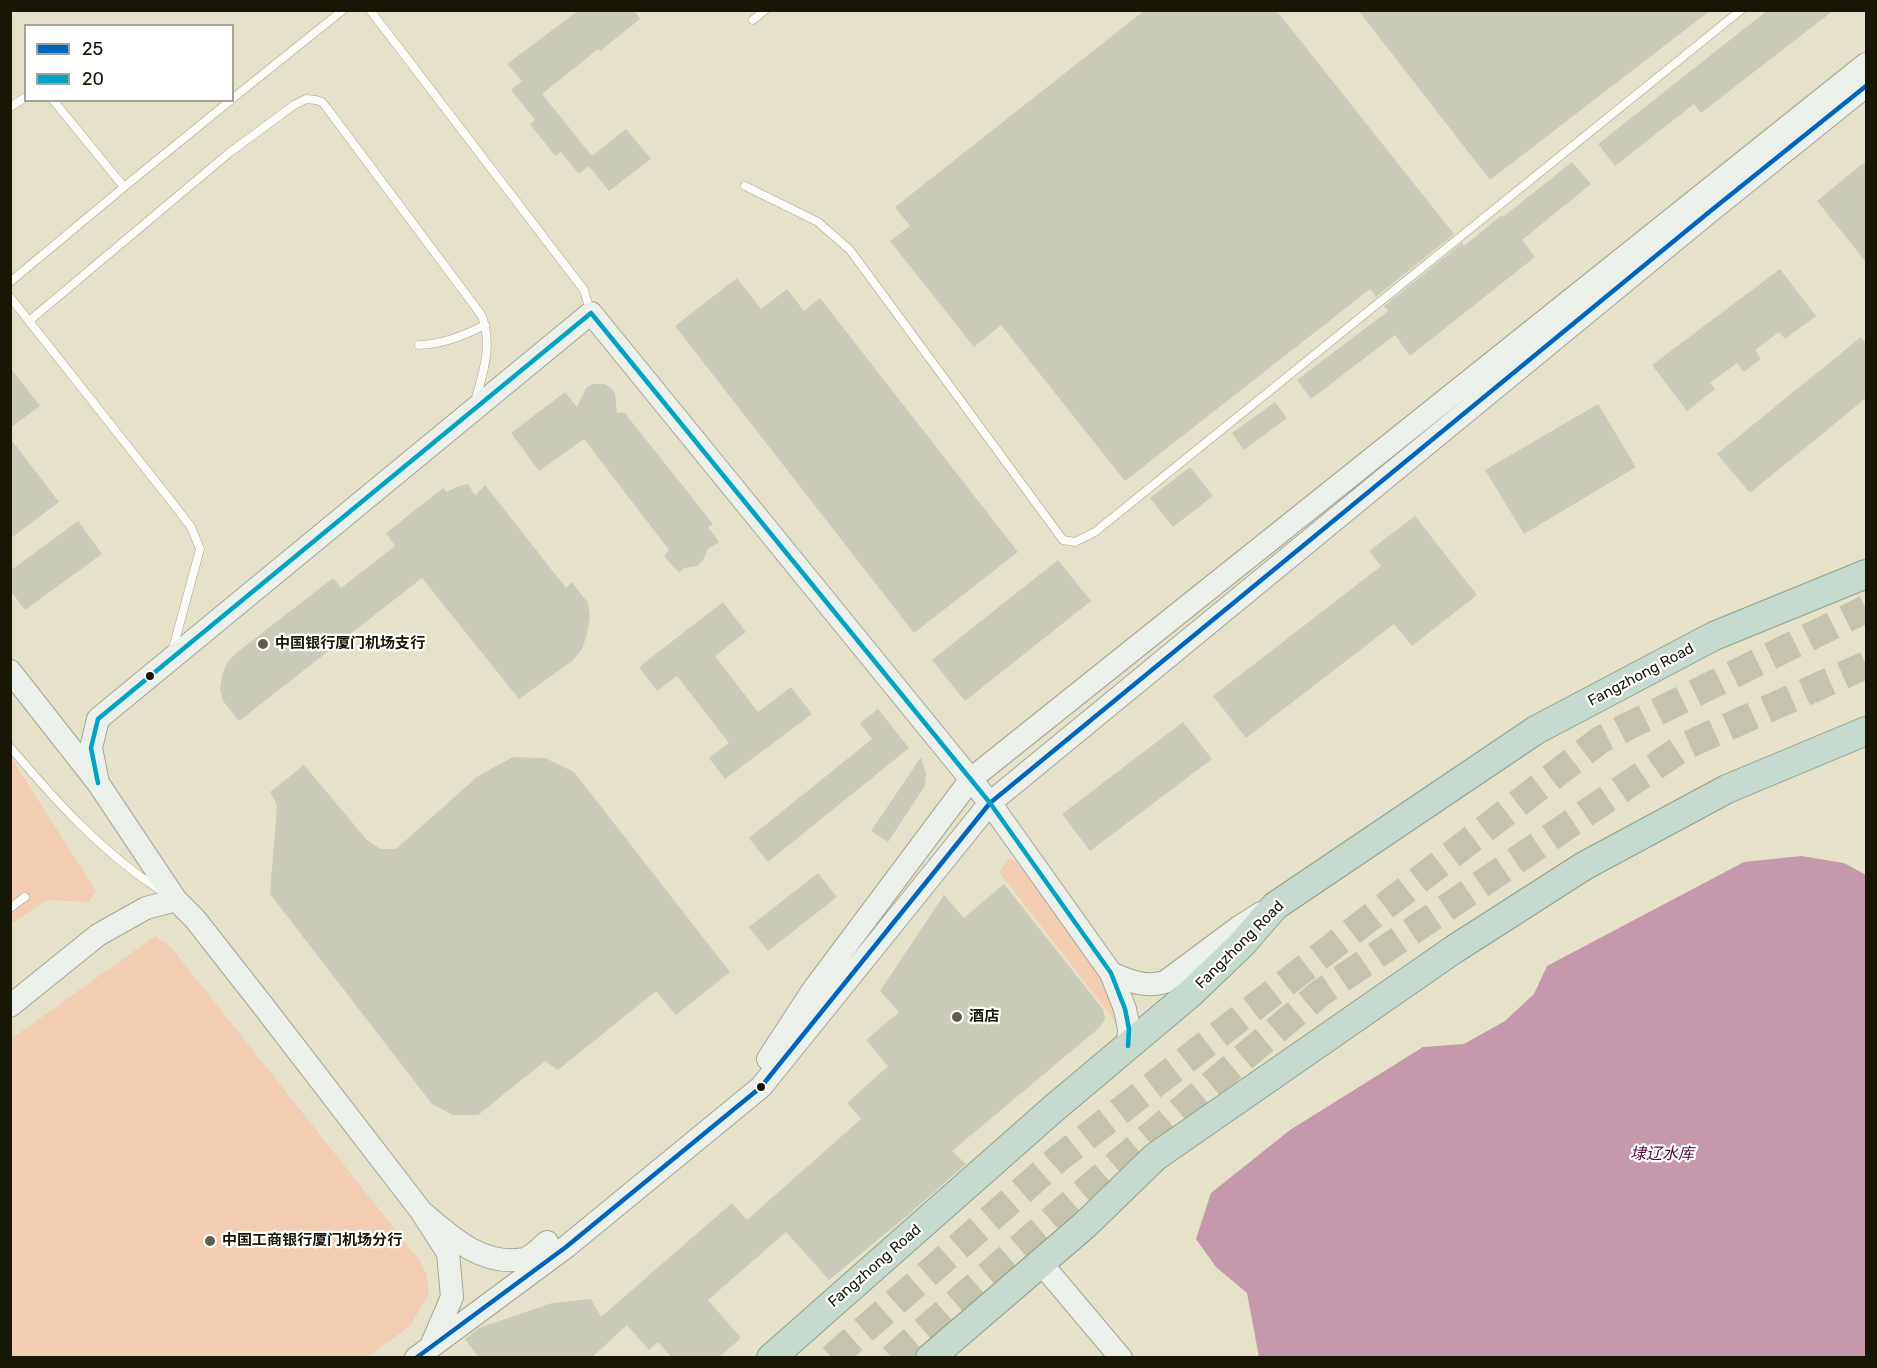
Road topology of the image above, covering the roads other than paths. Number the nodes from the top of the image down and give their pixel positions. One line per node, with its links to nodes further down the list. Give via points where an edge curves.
1 (343, 10): 9 (lane)
2 (370, 10): 17 (lane, via 584,290)
3 (765, 10): 5 (lane)
4 (1741, 10): 13 (lane, via 1095,532 1075,542 1063,540 850,250 818,222)
5 (753, 20)
6 (1866, 63): 27 (main road)
7 (1866, 86): 29 (main road)
8 (24, 98): 12 (lane)
9 (234, 98)
10 (55, 102): 14 (lane)
11 (230, 102): 14 (lane)
12 (10, 107)
13 (745, 186)
14 (124, 187): 15 (lane)
15 (10, 282)
16 (10, 297): 18 (lane)
17 (591, 313): 21 (main road); 27 (main road)
18 (29, 321): 19 (lane, via 244,142 294,105 310,99 327,108 475,304); 23 (lane, via 175,506 200,549)
19 (485, 325): 20 (lane, via 452,340); 21 (lane, via 488,348)
20 (419, 345)
21 (472, 412): 23 (main road)
22 (1866, 574): 32 (highway, Fangzhong Road, via 1714,636 1536,730)
23 (169, 662): 28 (main road, via 98,719 91,748)
24 (10, 671): 28 (main road)
25 (1866, 731): 38 (highway, via 1717,795 1584,866 1453,950 1155,1157)
26 (10, 747): 31 (lane, via 87,833 144,880)
27 (971, 779): 29 (main road); 37 (main road, via 813,990 754,1081 526,1259 493,1259 471,1250)
28 (98, 783): 31 (main road)
29 (990, 803): 34 (main road); 39 (main road, via 761,1087 566,1247)
30 (25, 897): 33 (lane)
31 (176, 900): 35 (main road, via 146,908 98,935); 37 (main road, via 195,919)
32 (1275, 906): 34 (main road, via 1251,918 1165,982 1139,984); 36 (highway, Fangzhong Road, via 1192,992)
33 (10, 909)
34 (1111, 973): 36 (main road, via 1125,1009)
35 (10, 1006)
36 (1128, 1046): 40 (highway, Fangzhong Road)
37 (421, 1211): 39 (main road, via 448,1253 452,1296)
38 (1041, 1263): 41 (highway); 42 (main road)
39 (423, 1352)
40 (771, 1358)
41 (930, 1358)
42 (1121, 1358)

